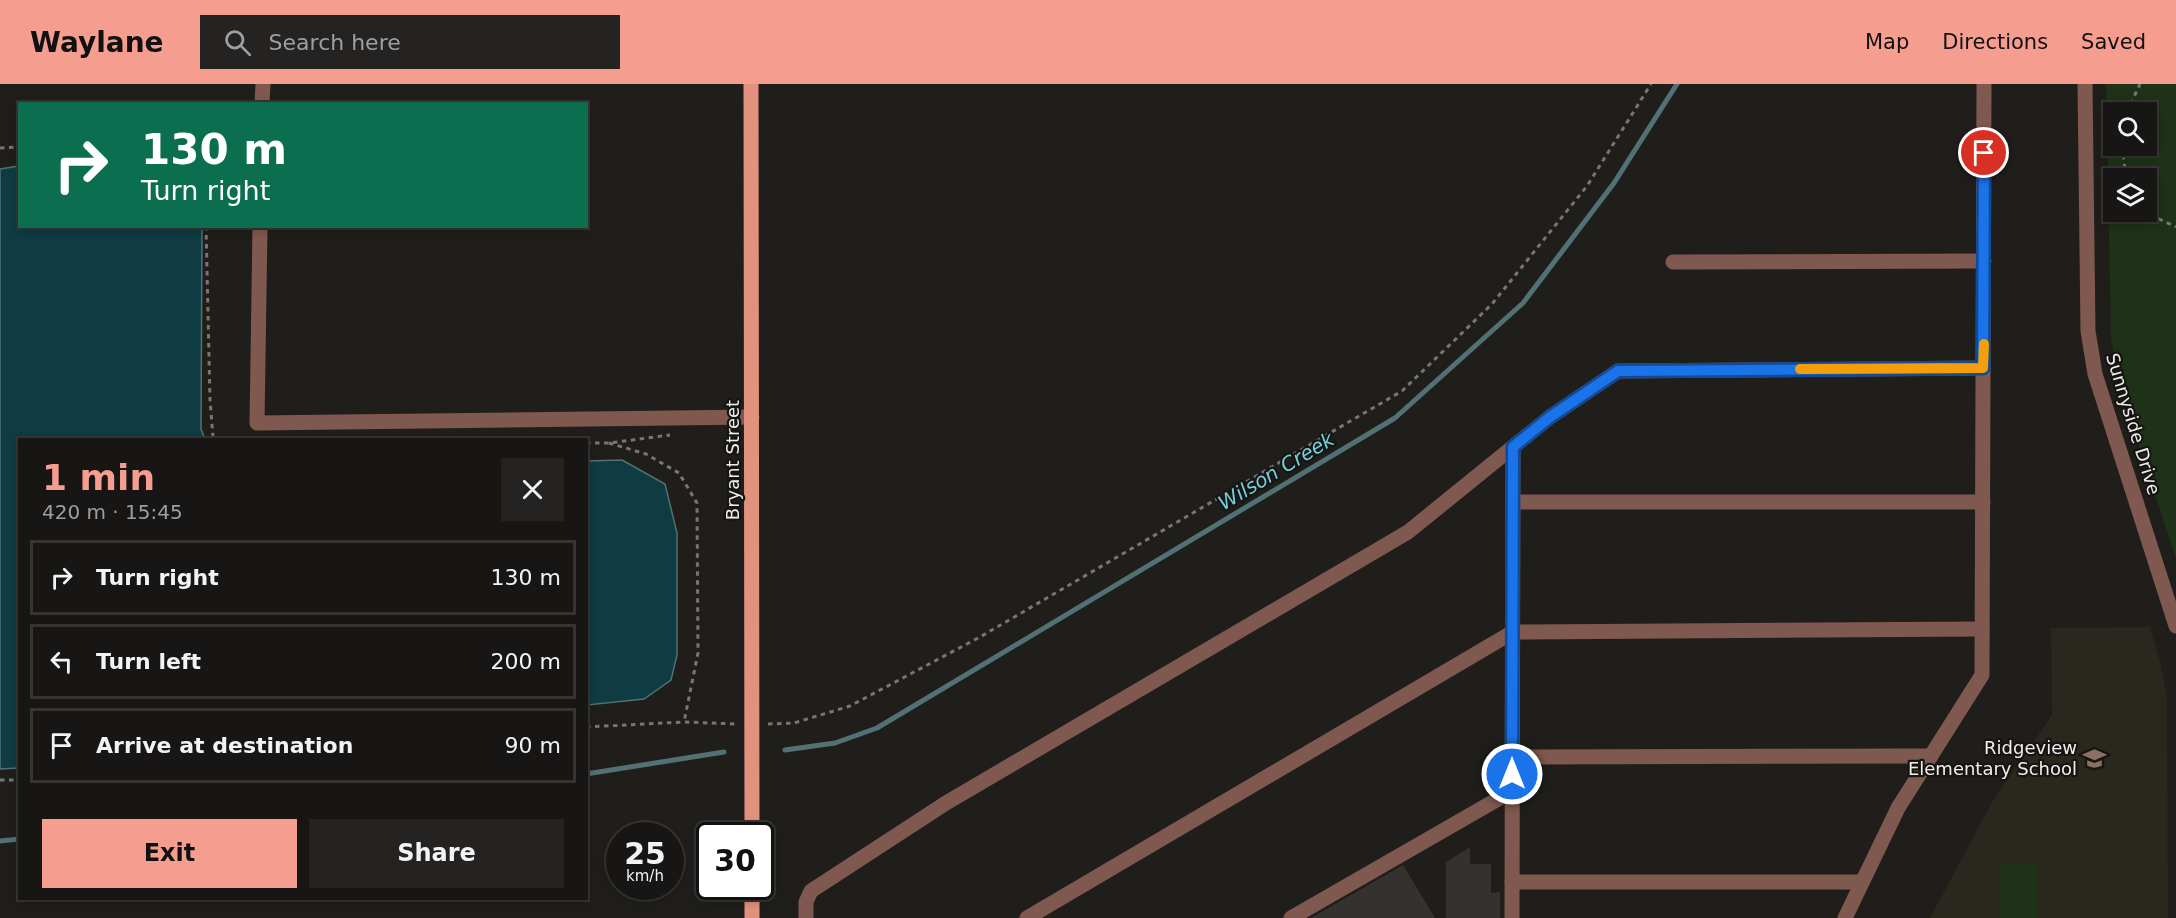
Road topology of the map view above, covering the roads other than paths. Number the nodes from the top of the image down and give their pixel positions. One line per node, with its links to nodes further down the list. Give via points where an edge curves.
1 (263, 84): 5 (street)
2 (751, 84): 10 (main road, Bryant Street)
3 (1984, 84): 7 (street)
4 (2085, 84): 14 (street, Sunnyside Drive, via 2088,331 2095,374)
5 (262, 102)
6 (260, 228): 10 (street, via 257,423)
7 (1984, 261): 8 (street); 9 (street)
8 (1673, 262)
9 (1983, 368): 11 (street, via 1618,371); 13 (street)
10 (752, 417): 20 (main road, Bryant Street)
11 (1513, 447): 12 (street); 25 (street, via 1408,532 946,803 811,891)
12 (1513, 502): 13 (street); 16 (street)
13 (1983, 502): 15 (street)
14 (2176, 627)
15 (1982, 629): 16 (street); 17 (street, via 1982,675)
16 (1513, 632): 18 (street); 26 (street)
17 (1931, 756): 18 (street); 22 (street, via 1898,807)
18 (1512, 757): 19 (street)
19 (1512, 791): 21 (street); 27 (street)
20 (752, 822)
21 (1512, 882): 22 (street); 28 (street)
22 (1862, 882): 29 (street)
23 (752, 900): 24 (main road)
24 (752, 918)
25 (806, 918)
26 (1027, 918)
27 (1291, 918)
28 (1512, 918)
29 (1845, 918)

